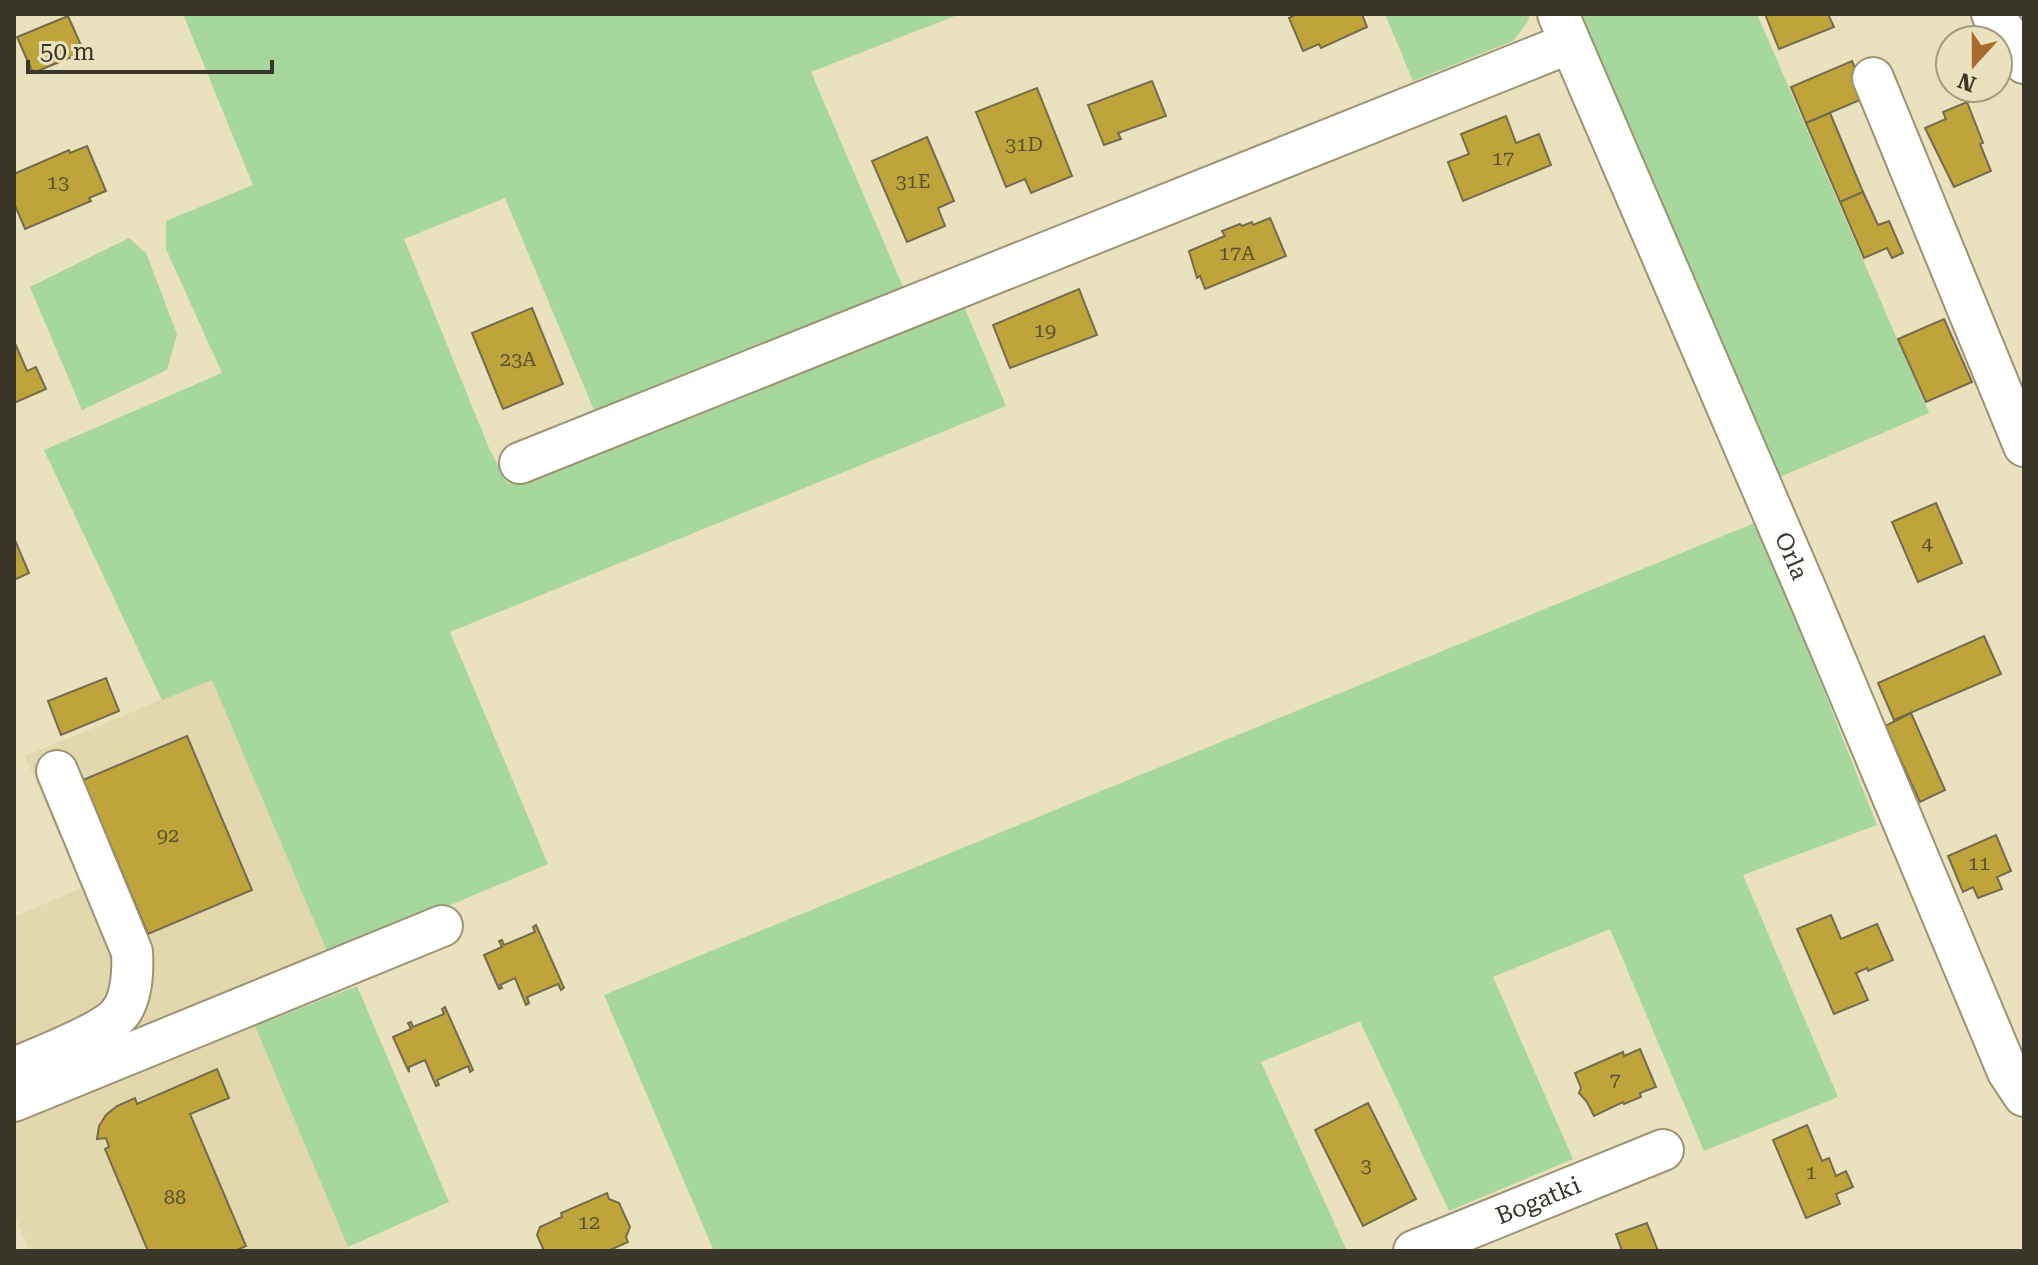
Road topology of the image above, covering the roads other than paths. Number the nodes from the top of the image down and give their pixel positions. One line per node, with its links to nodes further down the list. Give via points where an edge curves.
1 (1992, 14): 3 (street)
2 (1564, 29): 6 (street); 10 (street, Orla, via 2008,1072)
3 (2024, 63)
4 (1873, 78): 5 (street)
5 (2024, 446)
6 (520, 463)
7 (57, 771): 9 (street, via 132,952 133,979 120,1013 86,1036)
8 (442, 926): 11 (street)
9 (14, 1068)
10 (2024, 1096)
11 (14, 1101)
12 (1663, 1150): 13 (street, Bogatki)
13 (1414, 1251)

